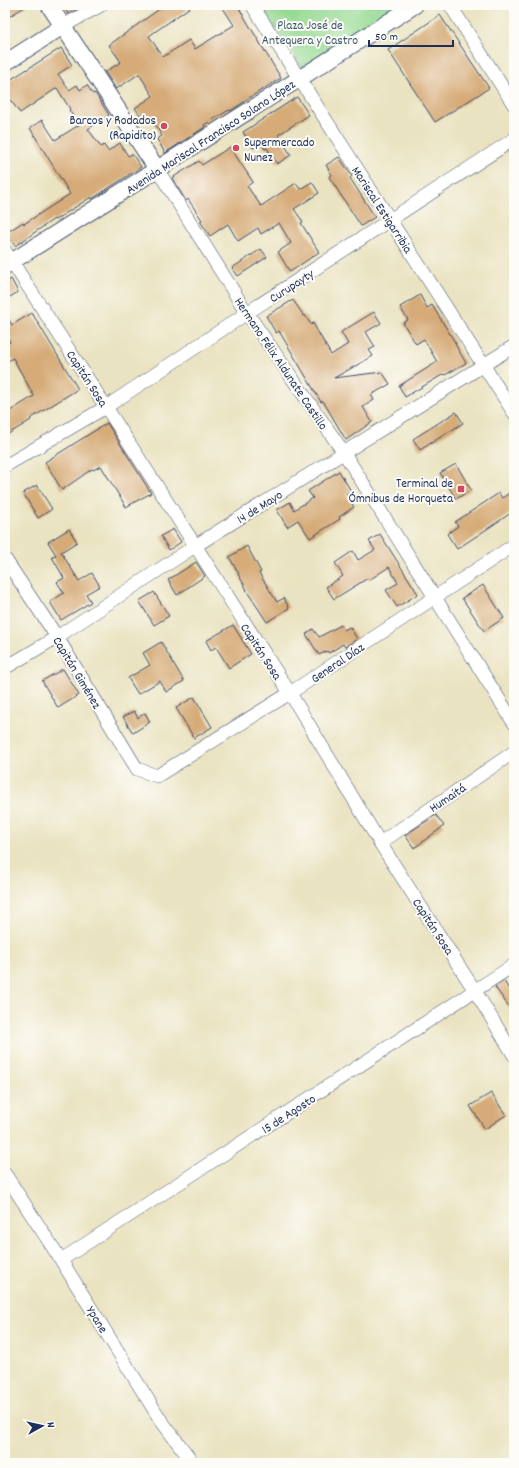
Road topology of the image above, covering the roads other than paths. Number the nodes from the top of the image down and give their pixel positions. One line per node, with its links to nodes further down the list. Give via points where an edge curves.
1 (49, 5): 6 (main road, Hermano Félix Aldunate Castillo)
2 (102, 5): 6 (street)
3 (252, 5): 8 (street, Mariscal Estigarribia)
4 (415, 5): 8 (main road, Avenida Mariscal Francisco Solano López)
5 (450, 5): 9 (street)
6 (63, 26): 7 (main road); 11 (main road, Hermano Félix Aldunate Castillo)
7 (5, 63)
8 (299, 78): 11 (main road, Avenida Mariscal Francisco Solano López); 12 (street, Mariscal Estigarribia)
9 (514, 105)
10 (514, 139): 12 (street, Curupayty)
11 (157, 170): 13 (main road, Avenida Mariscal Francisco Solano López); 14 (street, Hermano Félix Aldunate Castillo)
12 (390, 220): 14 (street, Curupayty); 16 (street, Mariscal Estigarribia)
13 (7, 260): 17 (street, Capitán Sosa)
14 (247, 313): 17 (street, Curupayty); 19 (street, Hermano Félix Aldunate Castillo)
15 (514, 346): 16 (street, 14 de Mayo)
16 (484, 366): 18 (street, Mariscal Estigarribia); 19 (street, 14 de Mayo)
17 (106, 407): 20 (street, Curupayty); 22 (street, Capitán Sosa)
18 (514, 413)
19 (344, 454): 22 (street, 14 de Mayo); 24 (street, Hermano Félix Aldunate Castillo)
20 (5, 466)
21 (514, 545): 24 (street, General Díaz)
22 (195, 546): 25 (street, 14 de Mayo); 27 (street, Capitán Sosa)
23 (5, 559): 25 (street, Capitán Giménez)
24 (434, 596): 27 (street, General Díaz); 28 (street, Hermano Félix Aldunate Castillo)
25 (57, 637): 26 (street, 14 de Mayo); 30 (street, Capitán Giménez, via 136,769)
26 (5, 668)
27 (290, 694): 30 (street, General Díaz); 31 (street, Capitán Sosa)
28 (514, 723)
29 (514, 752): 31 (street, Humaitá)
30 (157, 776)
31 (380, 843): 33 (street, Capitán Sosa)
32 (514, 965): 33 (street, 15 de Agosto)
33 (475, 991): 34 (street, Capitán Sosa); 36 (street, 15 de Agosto)
34 (514, 1055)
35 (5, 1174): 36 (street, Ypane)
36 (61, 1260): 37 (street, Ypane, via 160,1419)
37 (193, 1463)

